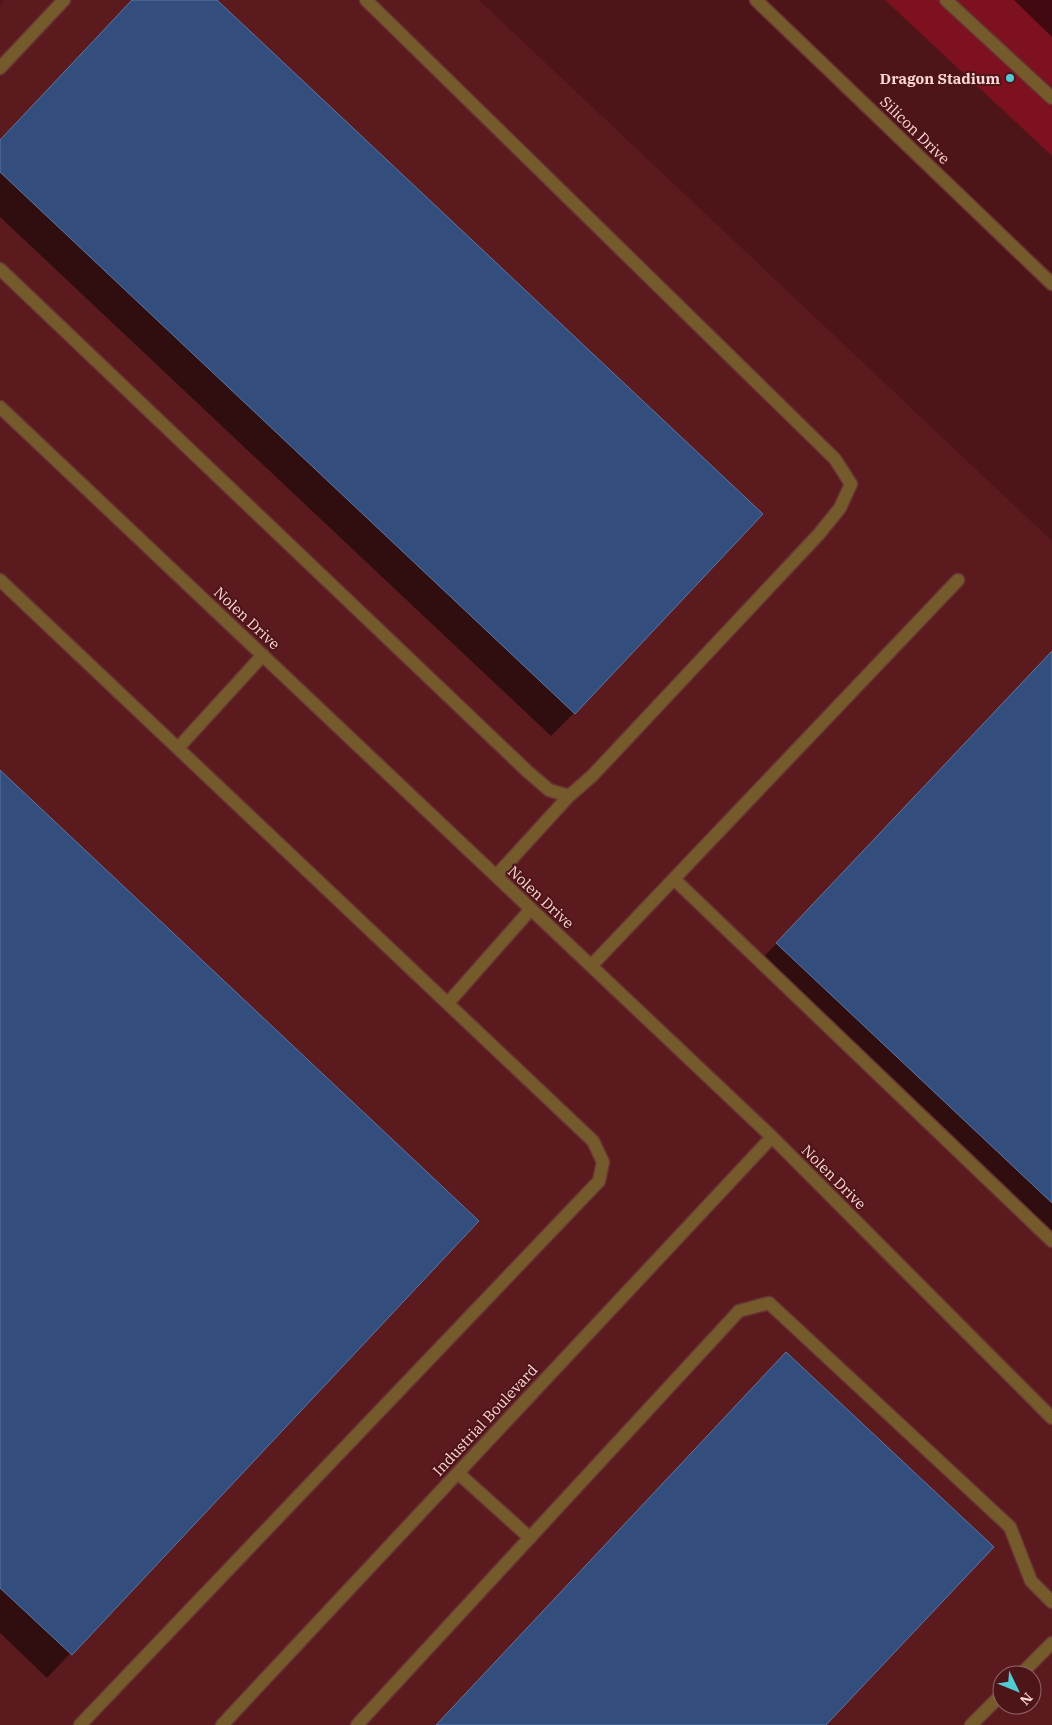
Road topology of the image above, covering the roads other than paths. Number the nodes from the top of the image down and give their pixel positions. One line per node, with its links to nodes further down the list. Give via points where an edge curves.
1 (64, 0): 5 (street)
2 (366, 0): 14 (street, via 835,459 851,484 840,508 819,534 592,776)
3 (756, 0): 8 (street, Silicon Drive)
4 (946, 0): 6 (street)
5 (0, 68)
6 (1052, 98)
7 (0, 269): 14 (street, via 527,771 549,790)
8 (1052, 284)
9 (0, 407): 12 (street, Nolen Drive)
10 (0, 580): 13 (street)
11 (958, 580): 16 (street)
12 (263, 655): 13 (street); 15 (street, Nolen Drive)
13 (178, 748): 19 (street)
14 (569, 796): 15 (street)
15 (496, 876): 17 (street, Nolen Drive)
16 (674, 879): 18 (street); 21 (street)
17 (531, 909): 18 (street, Nolen Drive); 19 (street)
18 (591, 966): 20 (street, Nolen Drive)
19 (448, 1003): 29 (street, via 593,1141 603,1162 599,1181)
20 (772, 1137): 22 (street, Nolen Drive); 23 (street, Industrial Boulevard)
21 (1052, 1241)
22 (1052, 1418)
23 (458, 1473): 24 (street); 30 (street, Industrial Boulevard)
24 (530, 1538): 25 (street, via 739,1311 769,1303 1010,1527 1031,1581); 31 (street)
25 (1052, 1602)
26 (1052, 1643): 27 (street)
27 (1030, 1665)
28 (992, 1704): 32 (street)
29 (80, 1725)
30 (222, 1725)
31 (357, 1725)
32 (971, 1725)

